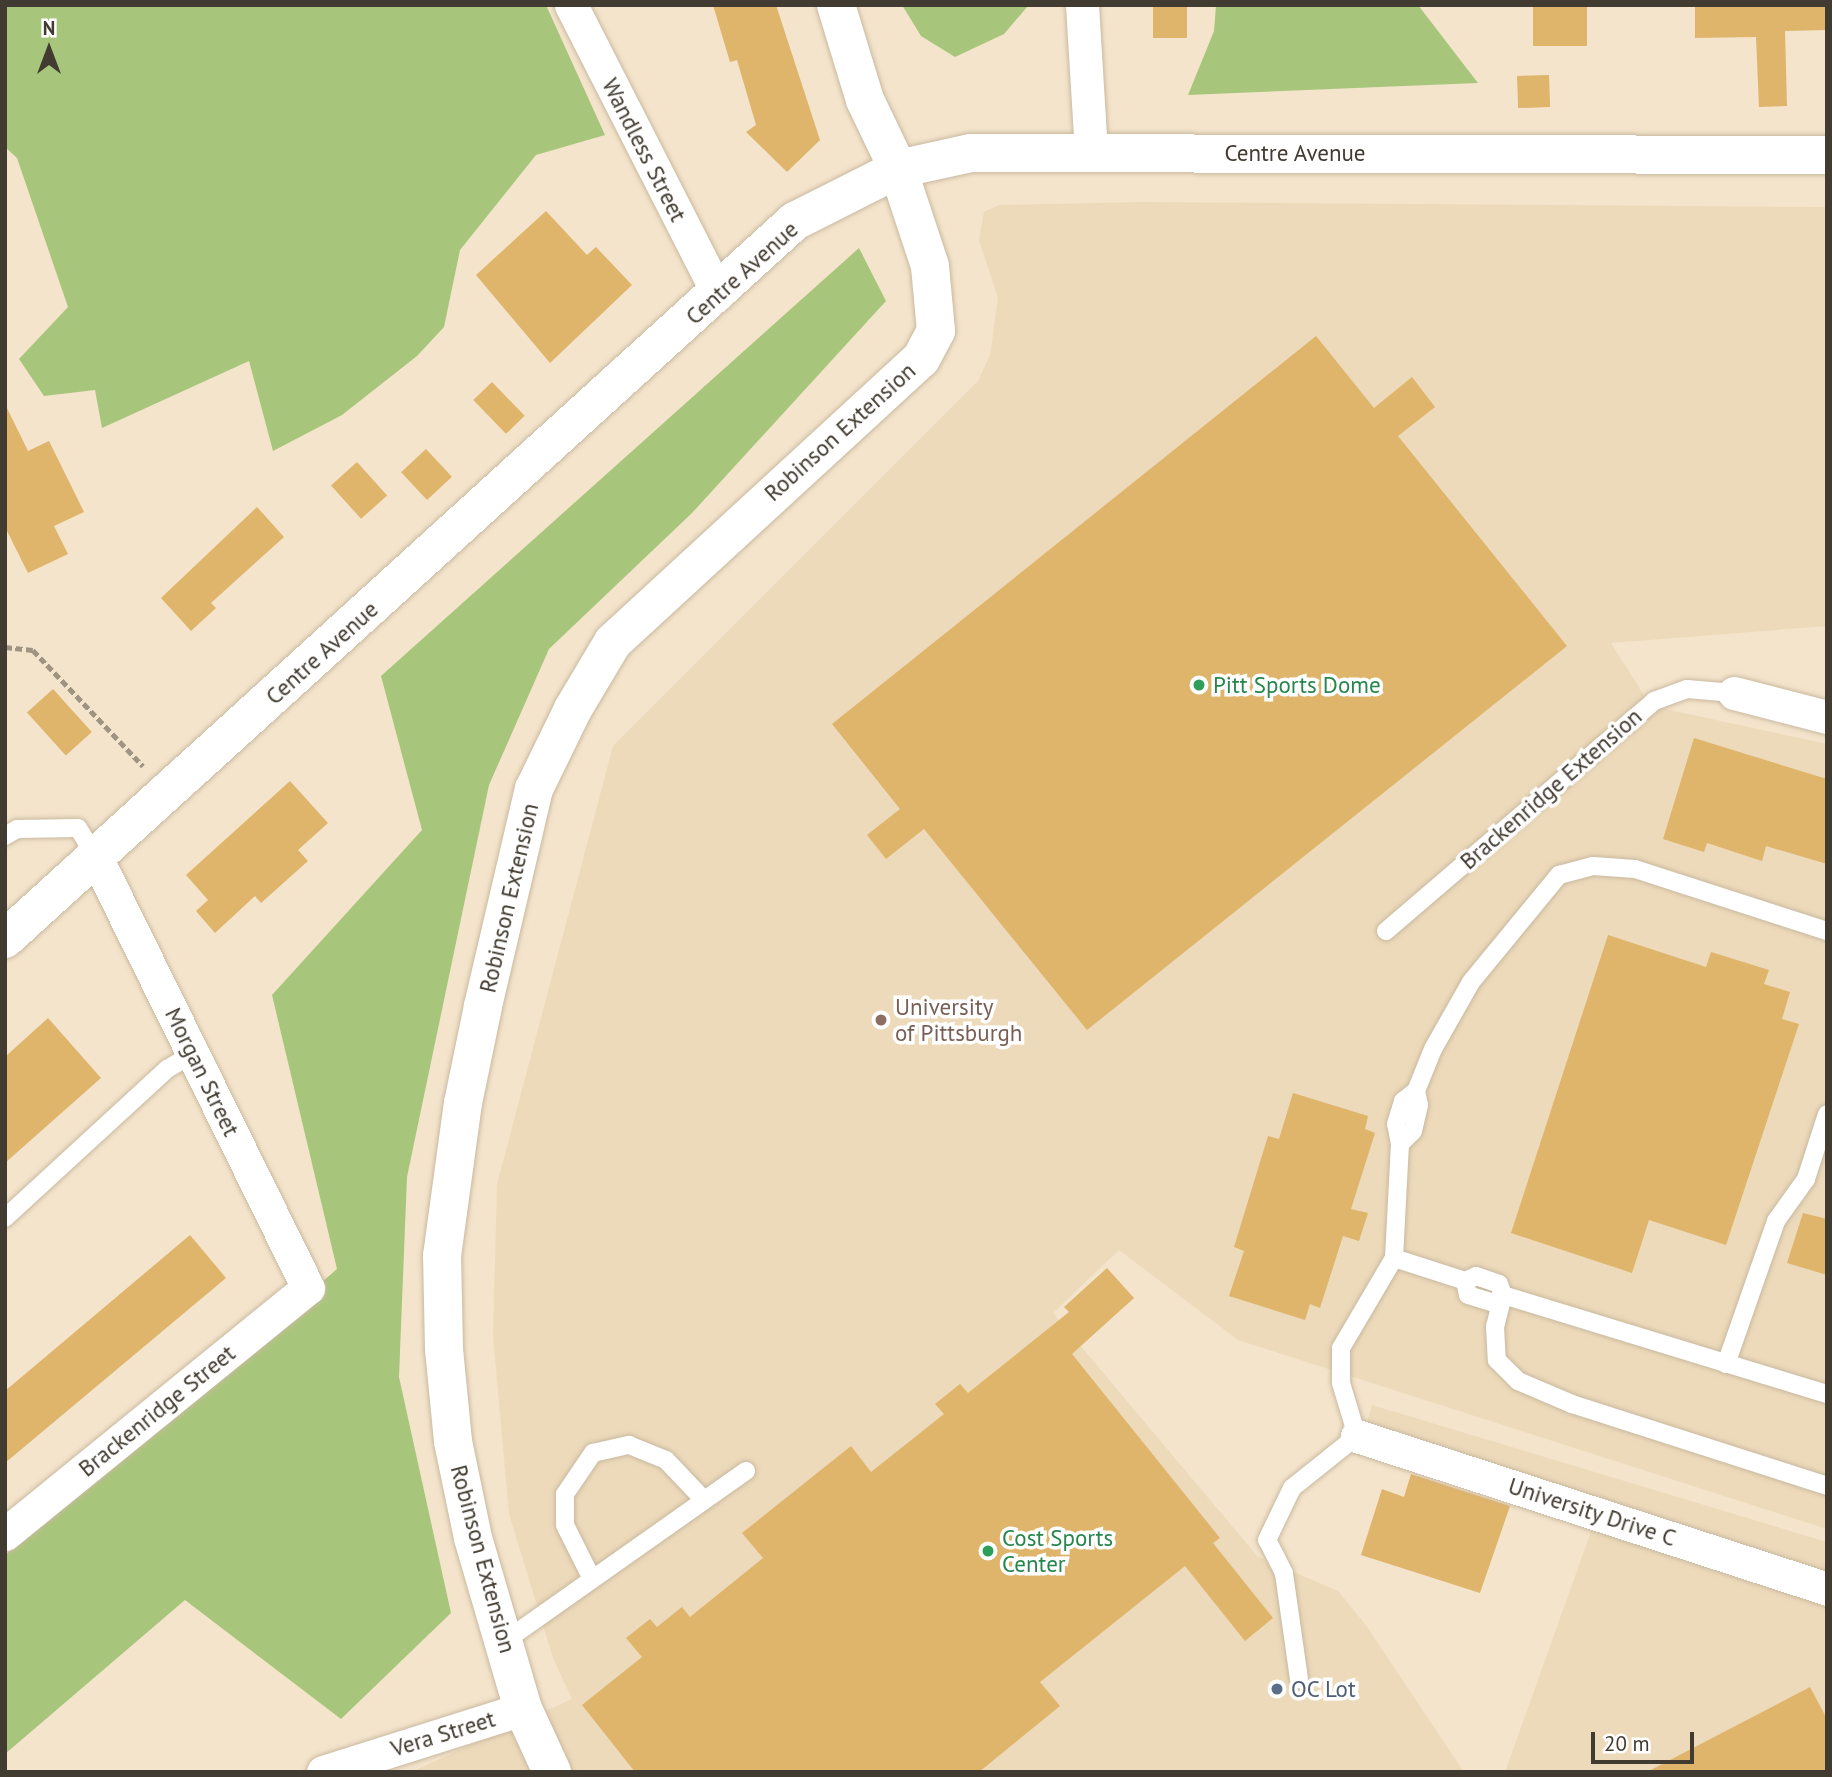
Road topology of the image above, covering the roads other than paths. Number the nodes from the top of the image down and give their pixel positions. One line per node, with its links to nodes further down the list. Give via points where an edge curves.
1 (571, 5): 7 (street, Wandless Street)
2 (835, 5): 6 (main road, Robinson Extension, via 865,100)
3 (1082, 5): 4 (street)
4 (1091, 152): 5 (main road, Centre Avenue); 6 (main road, Centre Avenue, via 971,153)
5 (1827, 155)
6 (898, 169): 7 (main road, Centre Avenue, via 795,221); 30 (main road, Robinson Extension, via 930,265 937,304 936,331 921,359 613,642 573,709 534,789 463,1103 442,1256 453,1441 473,1538)
7 (719, 294): 11 (main road, Centre Avenue)
8 (1734, 693): 9 (street); 12 (lane, Brackenridge Extension, via 1686,689 1654,701)
9 (1827, 717)
10 (5, 836): 11 (lane, via 17,829 78,828)
11 (96, 857): 14 (main road, Centre Avenue); 15 (street, Morgan Street)
12 (1385, 931)
13 (1827, 931): 18 (lane, via 1635,869 1593,866 1559,875 1471,982 1433,1049 1416,1091 1419,1105 1413,1131 1400,1144)
14 (5, 939)
15 (193, 1054): 17 (lane, via 167,1069); 19 (street, Morgan Street)
16 (1827, 1114): 21 (lane, via 1807,1179 1776,1221)
17 (5, 1218)
18 (1394, 1258): 20 (lane, via 1465,1281 1468,1294 1494,1303); 23 (lane, via 1341,1348 1340,1383)
19 (307, 1288): 27 (street, Brackenridge Street)
20 (1503, 1295): 21 (lane); 25 (lane, via 1494,1326 1497,1360 1518,1381 1572,1404)
21 (1726, 1364): 22 (lane)
22 (1827, 1394)
23 (1357, 1436): 29 (street, University Drive C); 31 (lane, via 1292,1488 1267,1539 1284,1573)
24 (746, 1471): 26 (lane)
25 (1827, 1486)
26 (704, 1500): 28 (lane); 28 (lane, via 666,1460 629,1445 593,1453 565,1494 565,1525)
27 (5, 1535)
28 (592, 1580): 30 (lane)
29 (1827, 1589)
30 (505, 1641): 32 (main road, Robinson Extension)
31 (1299, 1679)
32 (523, 1709): 33 (street, Vera Street); 34 (main road, Robinson Extension)
33 (323, 1772)
34 (552, 1772)

